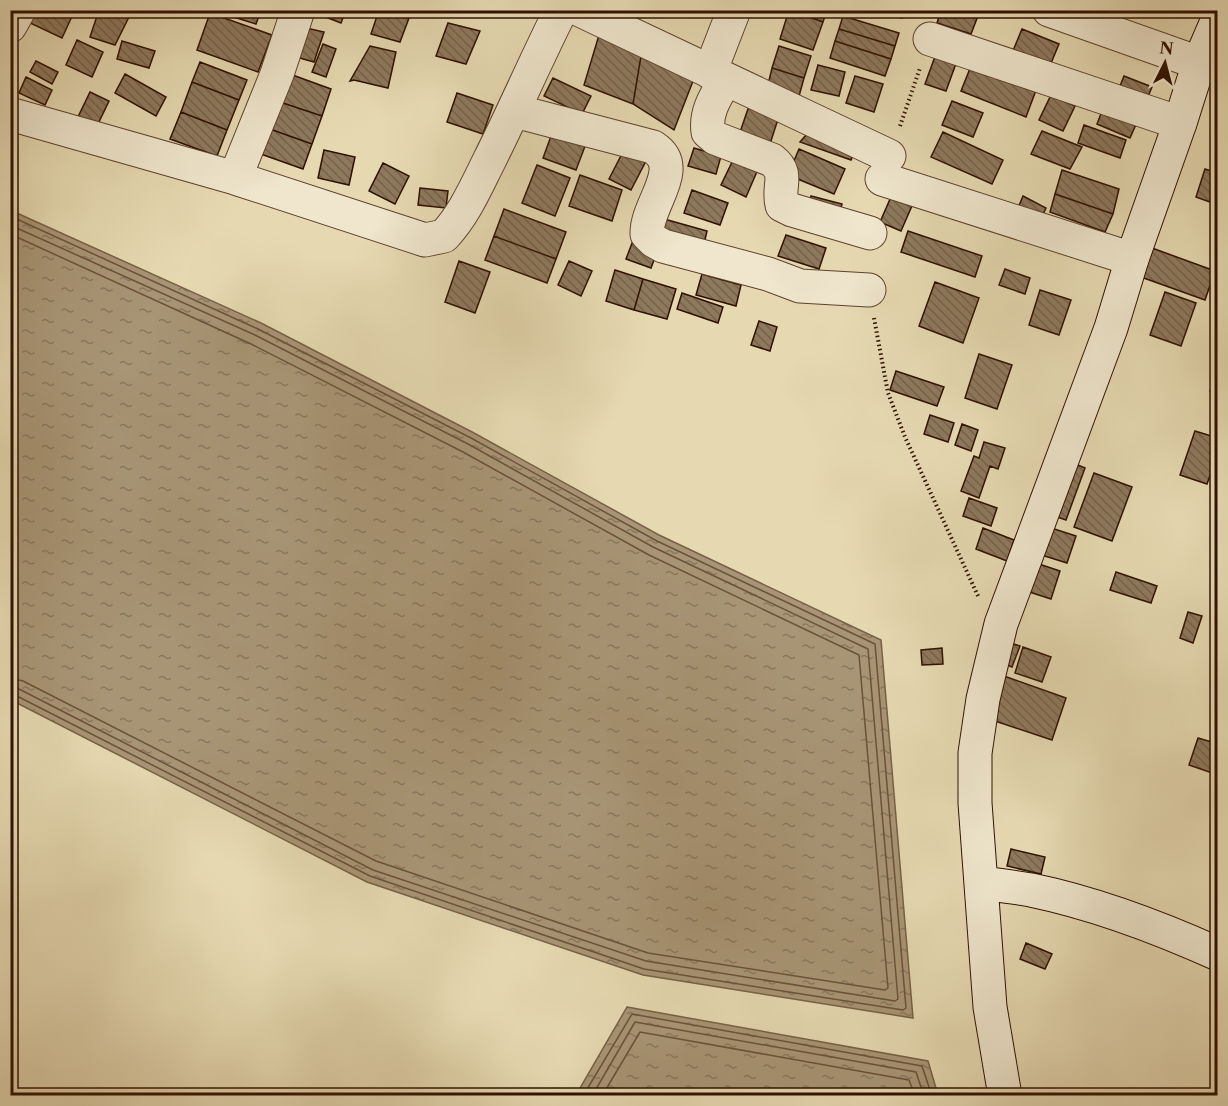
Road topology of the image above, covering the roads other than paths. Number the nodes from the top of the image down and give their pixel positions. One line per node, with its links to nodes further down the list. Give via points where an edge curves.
1 (19, 10): 8 (street)
2 (298, 10): 15 (street)
3 (561, 10): 12 (street)
4 (580, 10): 11 (street)
5 (734, 10): 11 (street)
6 (1049, 10): 10 (street)
7 (1218, 19): 10 (street)
8 (10, 26)
9 (930, 39): 14 (street)
10 (1199, 63): 14 (street)
11 (718, 75): 16 (street, via 708,132 780,166 782,205); 17 (street, via 886,168)
12 (515, 111): 15 (street, via 465,208 444,236 424,240); 18 (street, via 653,147 663,153 668,163 665,177 647,225 647,234 663,246 800,286)
13 (10, 114): 15 (street)
14 (1180, 123): 17 (street)
15 (235, 178)
16 (870, 233)
17 (1132, 259): 19 (street, via 1111,328 1001,624 975,753)
18 (869, 290)
19 (981, 883): 20 (street, via 1086,904); 21 (street, via 990,1007)
20 (1218, 954)
21 (1005, 1095)

